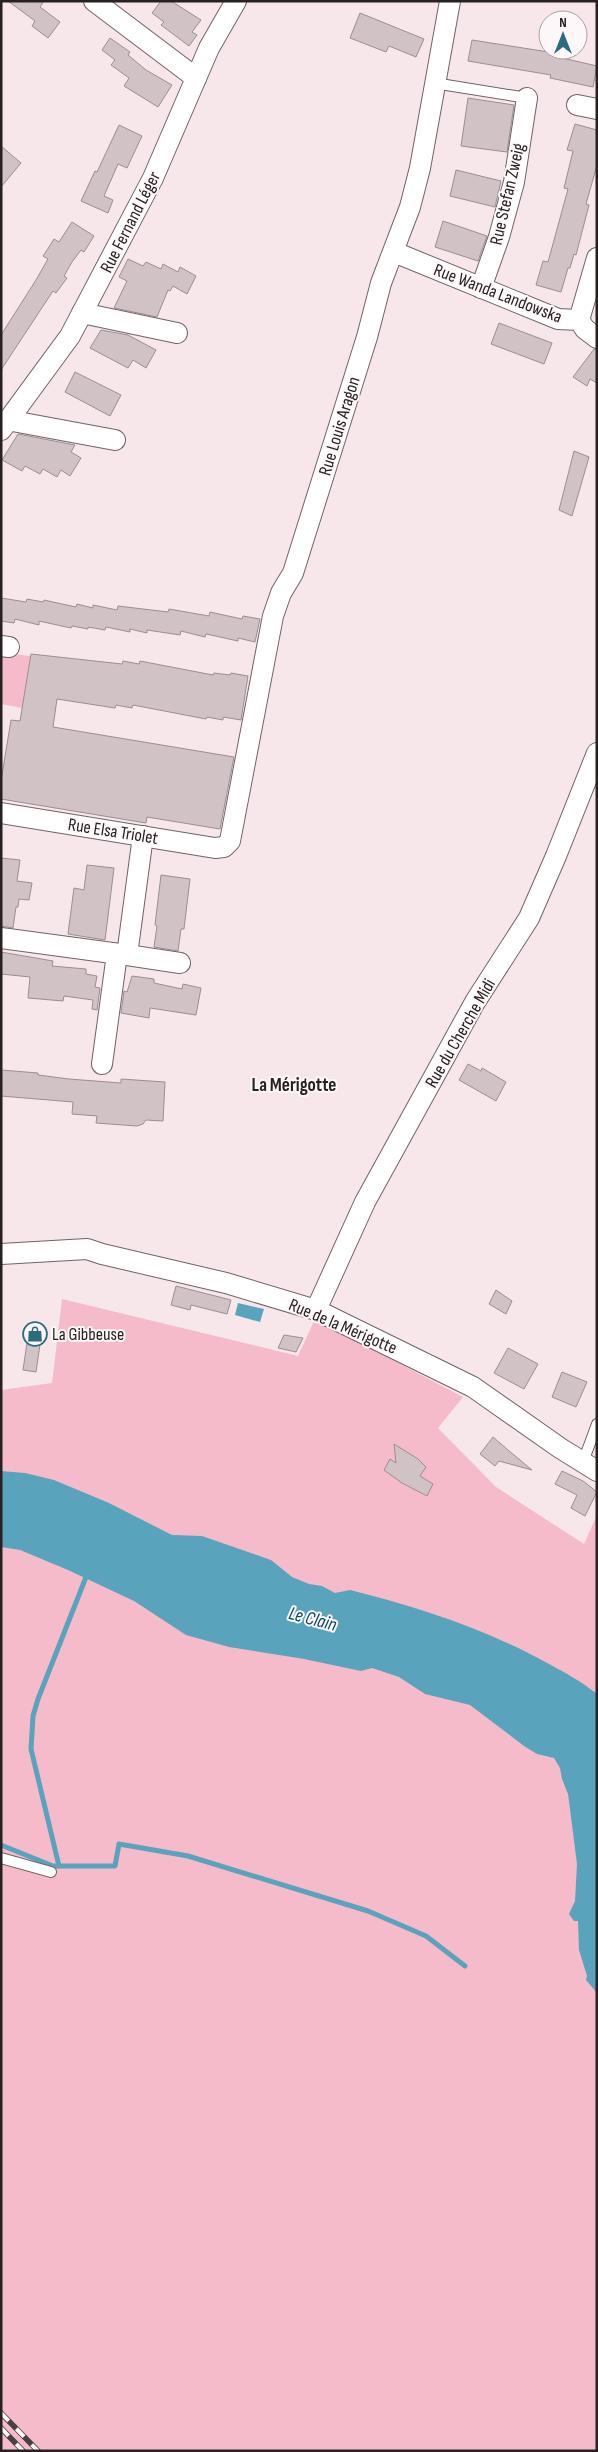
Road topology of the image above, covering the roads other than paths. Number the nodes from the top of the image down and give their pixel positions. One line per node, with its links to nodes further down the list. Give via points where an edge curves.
1 (94, 1): 4 (street)
2 (236, 1): 4 (street, Rue Fernand Léger)
3 (450, 1): 5 (street, Rue Louis Aragon)
4 (196, 78): 10 (street, Rue Fernand Léger, via 153,178)
5 (434, 83): 6 (lane); 7 (street, Rue Louis Aragon, via 420,168)
6 (527, 98): 9 (street, Rue Stefan Zweig, via 514,182)
7 (394, 252): 9 (street, Rue Wanda Landowska); 19 (street, Rue Louis Aragon, via 381,283 293,573 275,606 233,835)
8 (597, 258): 11 (street)
9 (481, 288): 11 (street, Rue Wanda Landowska, via 558,319)
10 (82, 313): 12 (street); 14 (street, Rue Fernand Léger, via 56,356)
11 (579, 320): 13 (street, Rue Wanda Landowska)
12 (177, 333)
13 (597, 338)
14 (4, 425): 15 (street)
15 (115, 440)
16 (597, 752): 25 (street, Rue du Cherche Midi, via 529,918 475,1002 369,1194)
17 (1, 813): 18 (street, Rue Elsa Triolet)
18 (143, 836): 19 (street, Rue Elsa Triolet); 21 (street)
19 (224, 847)
20 (1, 938): 21 (street)
21 (122, 955): 22 (street); 23 (street)
22 (180, 963)
23 (102, 1064)
24 (1, 1254): 25 (street, Rue de la Mérigotte, via 87,1249)
25 (316, 1310): 27 (street, Rue de la Mérigotte, via 473,1387)
26 (597, 1424): 27 (lane)
27 (590, 1466)
28 (1, 1858): 29 (lane)
29 (51, 1872)

